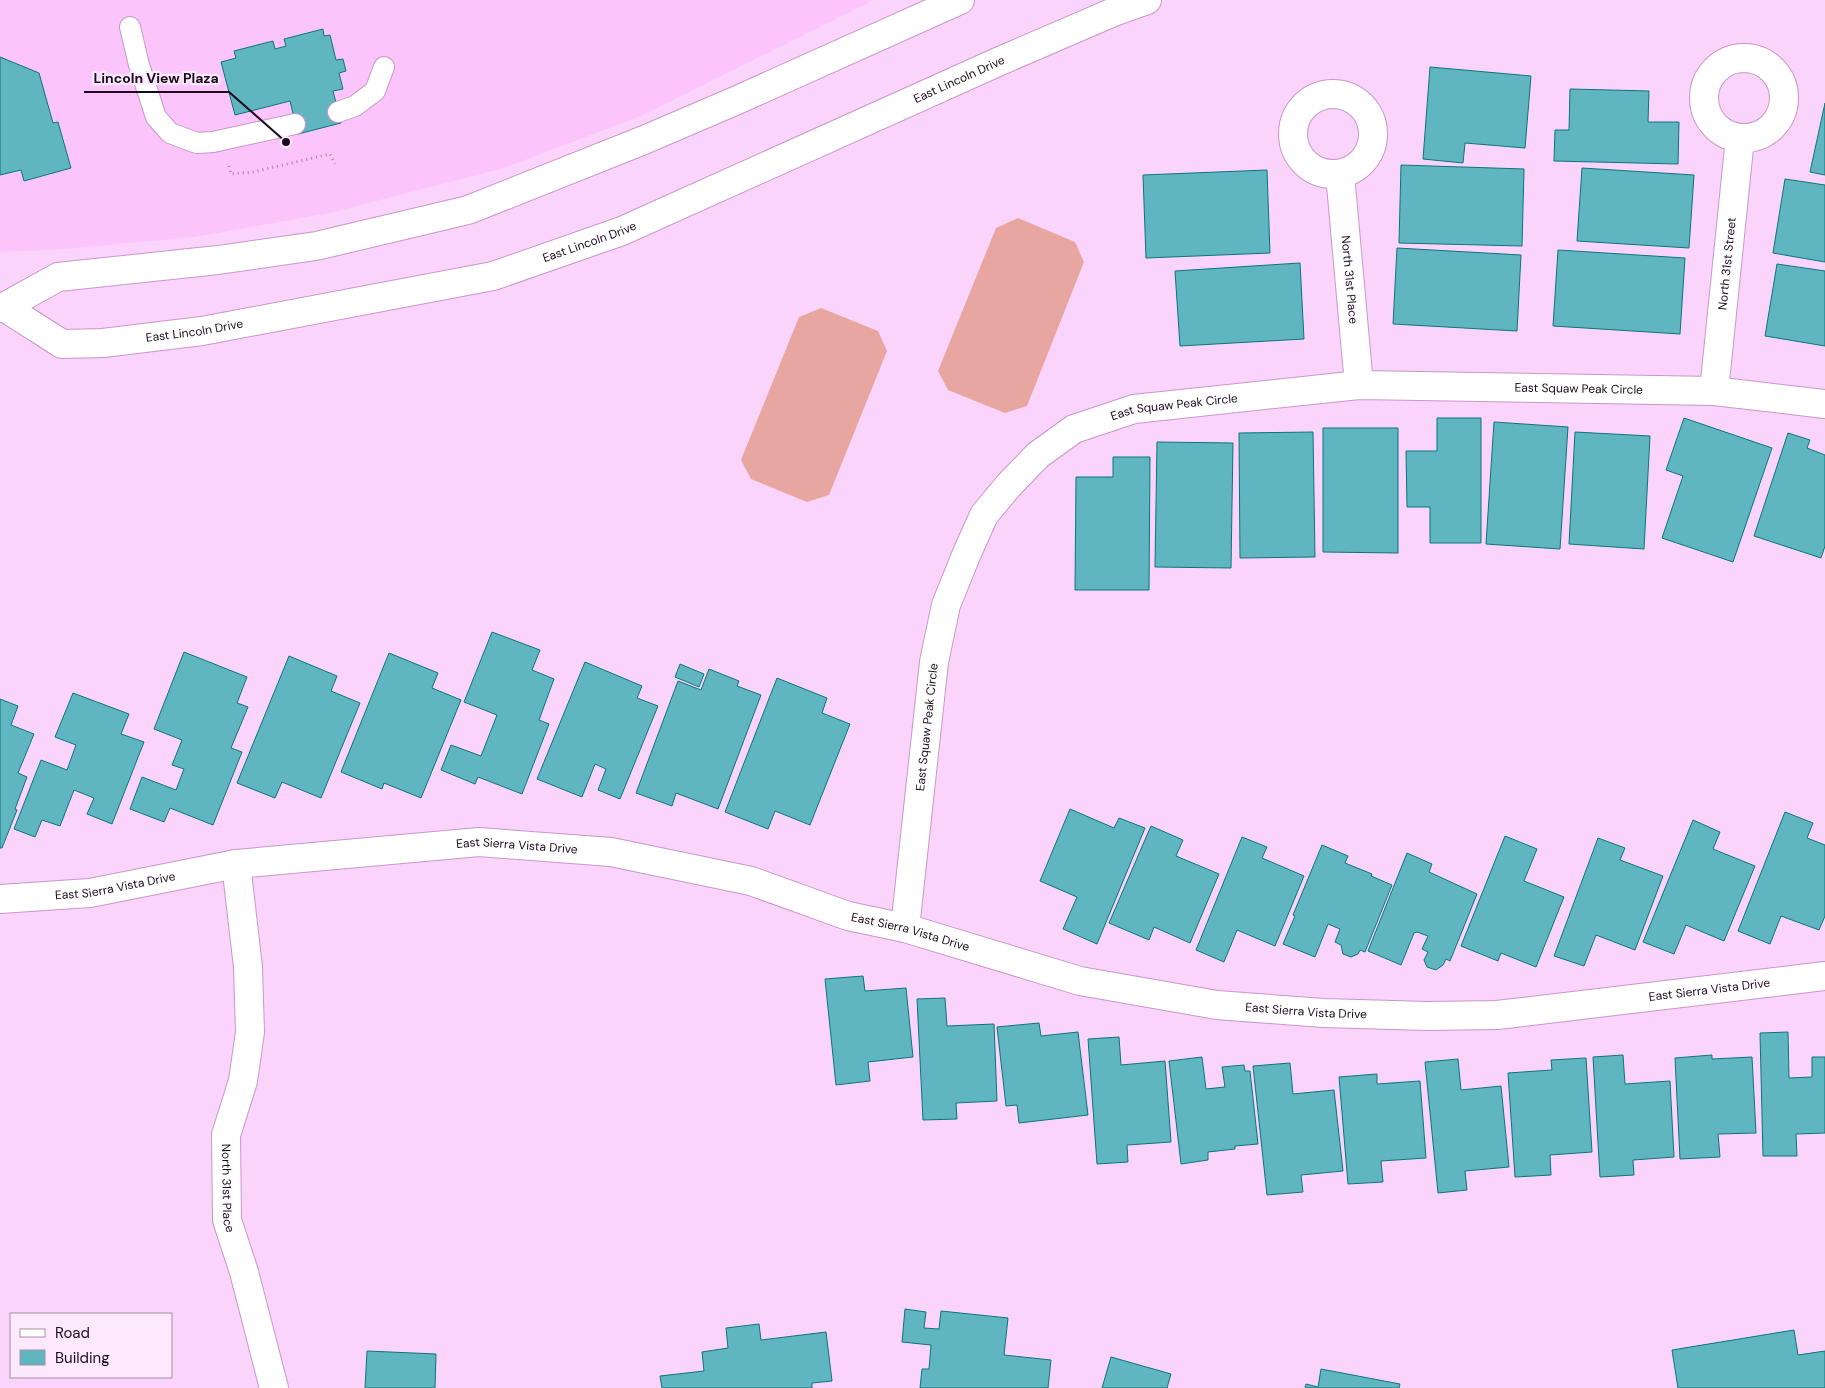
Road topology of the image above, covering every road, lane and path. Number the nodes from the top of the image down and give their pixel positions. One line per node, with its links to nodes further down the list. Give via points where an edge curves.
1 (960, 0): 11 (street, East Lincoln Drive, via 699,117 468,210 316,246 58,277)
2 (1146, 0): 11 (street, East Lincoln Drive, via 1000,61 622,231 493,276 212,329 103,343 62,344)
3 (130, 27): 6 (lane, via 156,117 170,133 197,143 213,142)
4 (384, 67): 5 (lane, via 374,91 355,106)
5 (338, 112)
6 (296, 124)
7 (1740, 138): 13 (street, North 31st Street)
8 (335, 164): 9 (path, via 330,154)
9 (231, 174)
10 (1340, 174): 12 (street, North 31st Place)
11 (2, 308)
12 (1359, 385): 13 (street, East Squaw Peak Circle); 17 (street, East Squaw Peak Circle, via 1134,409 1074,429 1038,455 1008,486 984,515 946,605 934,662)
13 (1714, 391): 14 (street, East Squaw Peak Circle)
14 (1825, 404)
15 (236, 864): 16 (street, East Sierra Vista Drive, via 90,894); 17 (street, East Sierra Vista Drive, via 479,842 611,852 751,881 848,916); 19 (street, North 31st Place, via 248,967 250,1032 243,1081 226,1134 227,1220)
16 (0, 899)
17 (906, 928): 18 (street, East Sierra Vista Drive, via 1080,980 1217,1005 1323,1013 1497,1015)
18 (1825, 976)
19 (274, 1388)

